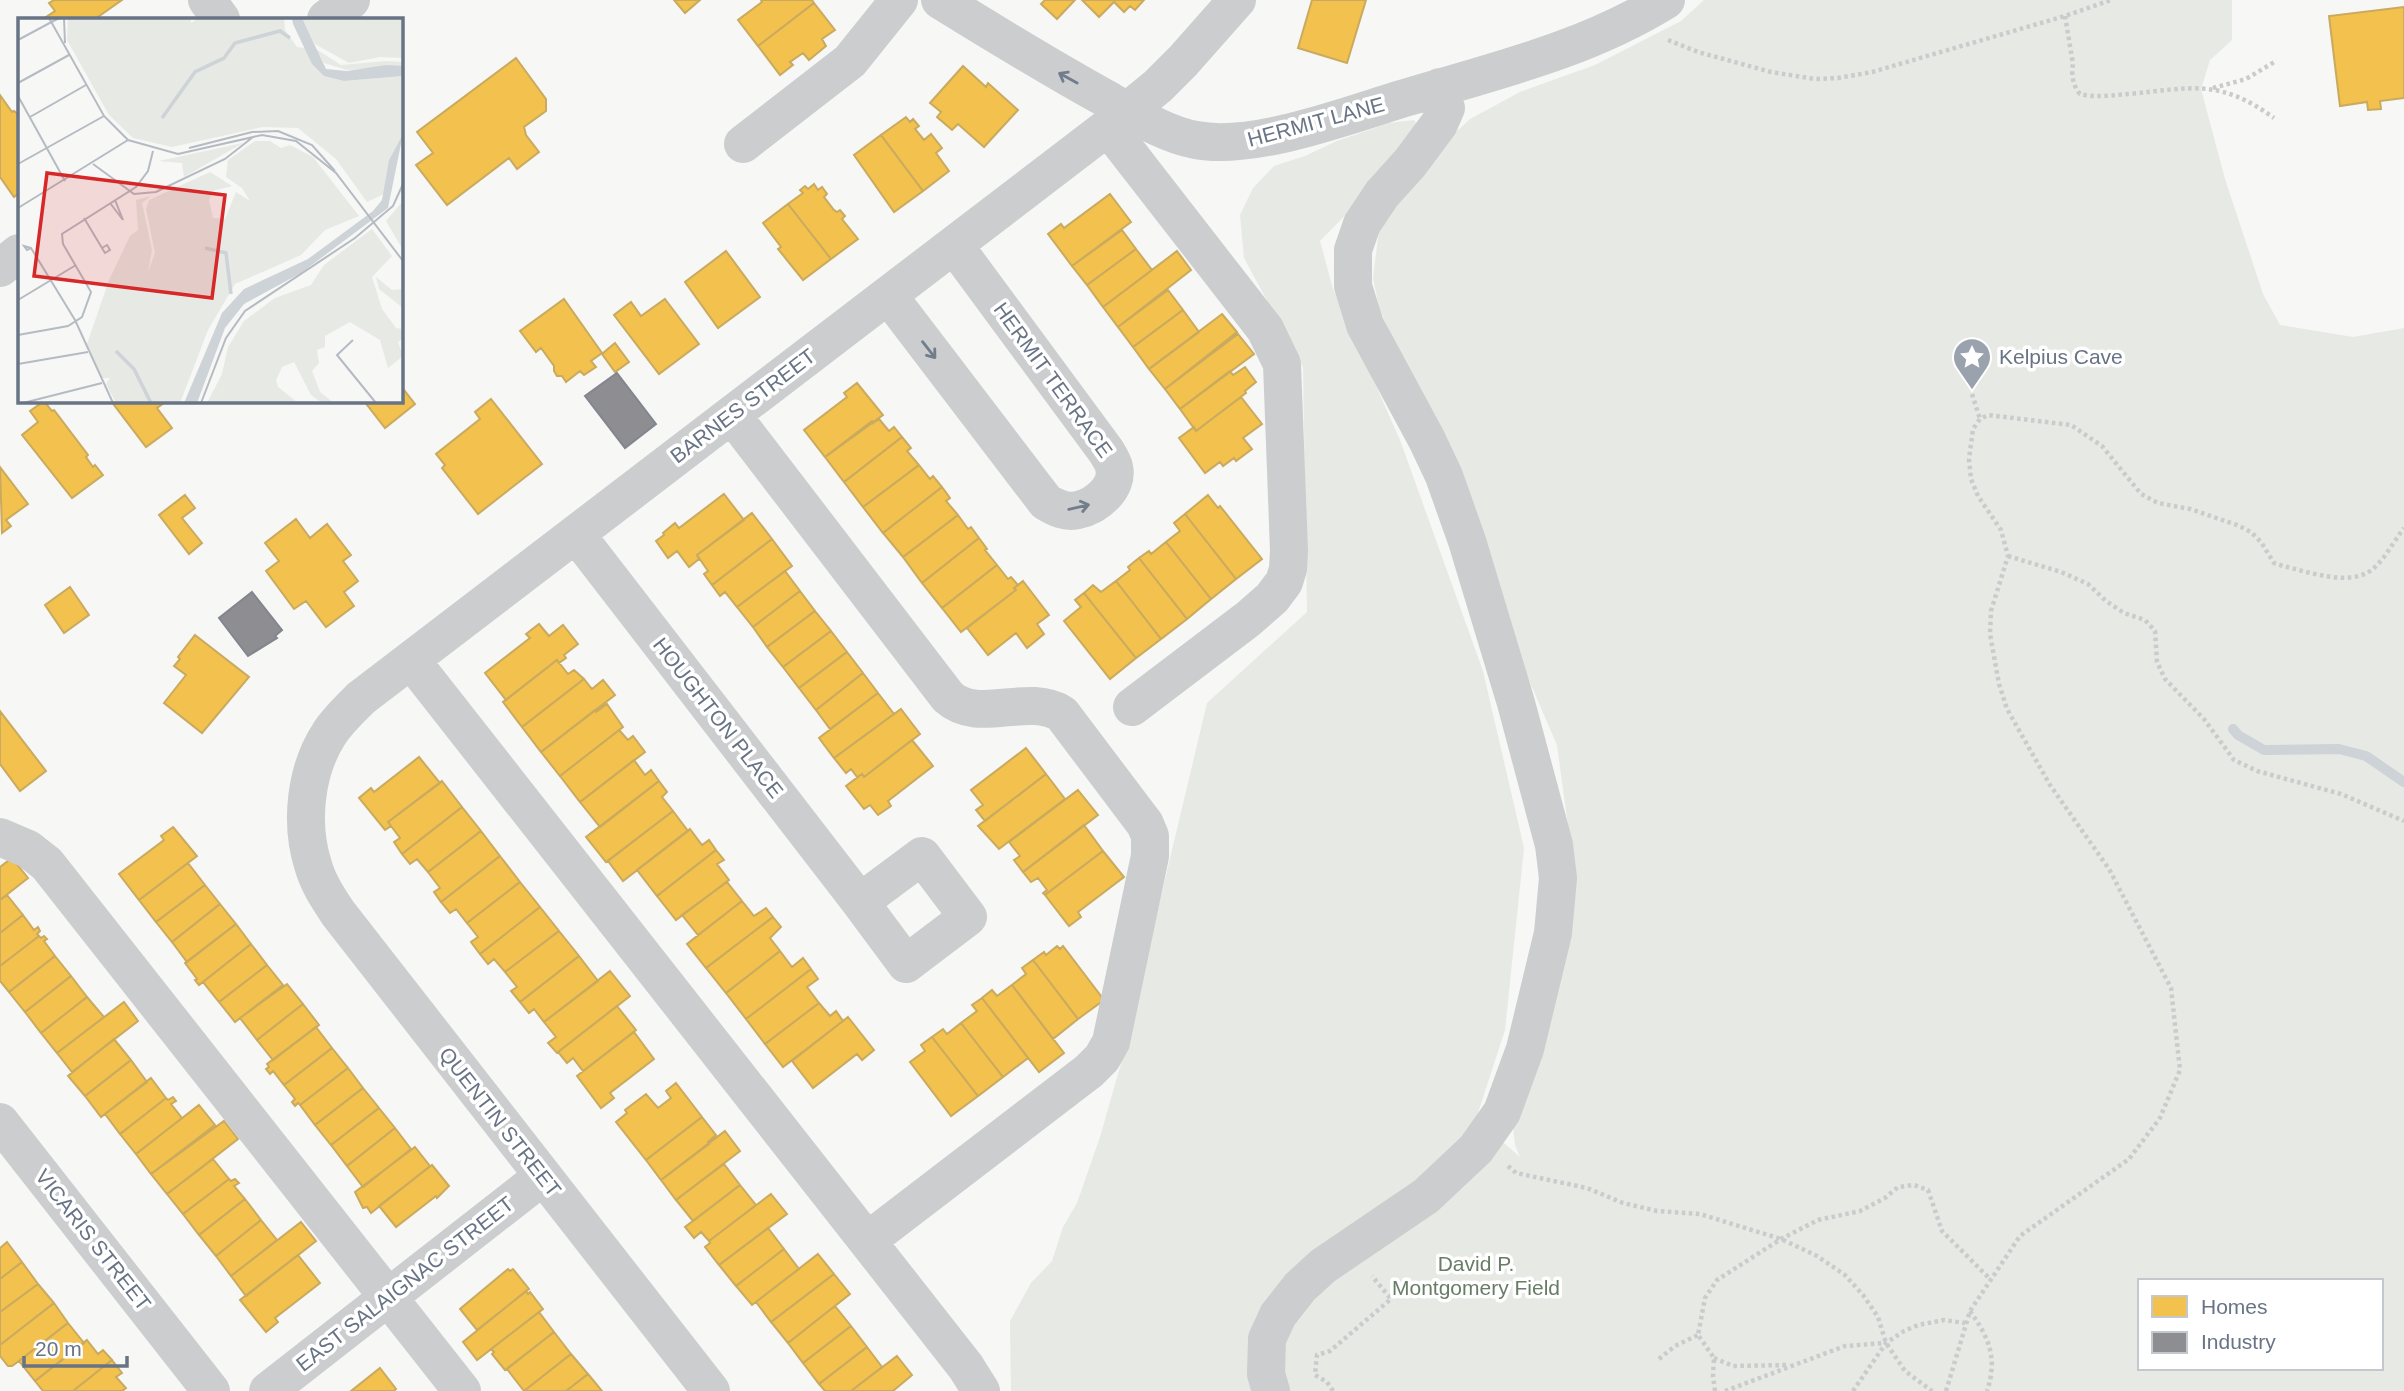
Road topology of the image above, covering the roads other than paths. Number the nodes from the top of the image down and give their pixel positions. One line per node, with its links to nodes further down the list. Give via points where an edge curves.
1 (207, 0): 7 (street)
2 (351, 0): 8 (street)
3 (900, 0): 11 (street, via 850,61)
4 (940, 0): 10 (street, HERMIT LANE, one-way to 4, via 1060,74)
5 (1237, 0): 10 (street, BARNES STREET, via 1184,61)
6 (1655, 7): 9 (street, HERMIT LANE, via 1572,47)
7 (220, 18)
8 (327, 18)
9 (1440, 87): 10 (street, HERMIT LANE, via 1234,143 1196,140); 32 (street, via 1446,107 1439,124 1362,225 1353,250 1355,295 1365,325 1444,476 1467,541 1536,771 1556,857 1553,933 1525,1049 1502,1112 1478,1145 1426,1196 1322,1266 1300,1287 1278,1315 1267,1339 1266,1374)
10 (1118, 119): 12 (street, BARNES STREET); 19 (street, via 1275,347 1282,363 1286,425 1289,551 1284,582 1248,619)
11 (743, 144)
12 (954, 245): 15 (street, BARNES STREET); 15 (street, HERMIT TERRACE, one-way to 12, via 1046,502 1060,510 1078,510 1100,501 1113,483 1114,467 1106,452)
13 (18, 255): 14 (street)
14 (0, 268)
15 (888, 295): 16 (street, BARNES STREET)
16 (732, 415): 17 (street, BARNES STREET); 25 (street, via 948,697 958,707 974,709 1051,706 1062,714 1150,836 1150,856 1111,1042 1102,1058)
17 (576, 534): 18 (street, BARNES STREET); 22 (street, HOUGHTON PLACE)
18 (411, 660): 21 (street, BARNES STREET, via 361,698 329,734 310,779); 25 (street)
19 (1132, 707)
20 (0, 837): 26 (street, via 28,849 47,864)
21 (307, 842): 24 (street, QUENTIN STREET, via 313,867 338,913)
22 (860, 902)
23 (0, 1122): 27 (street, VICARIS STREET)
24 (542, 1177): 26 (street, EAST SALAIGNAC STREET); 30 (street, QUENTIN STREET)
25 (867, 1241): 31 (street)
26 (388, 1297): 28 (street, EAST SALAIGNAC STREET); 29 (street)
27 (211, 1391)
28 (268, 1391)
29 (462, 1391)
30 (711, 1391)
31 (981, 1391)
32 (1271, 1391)

